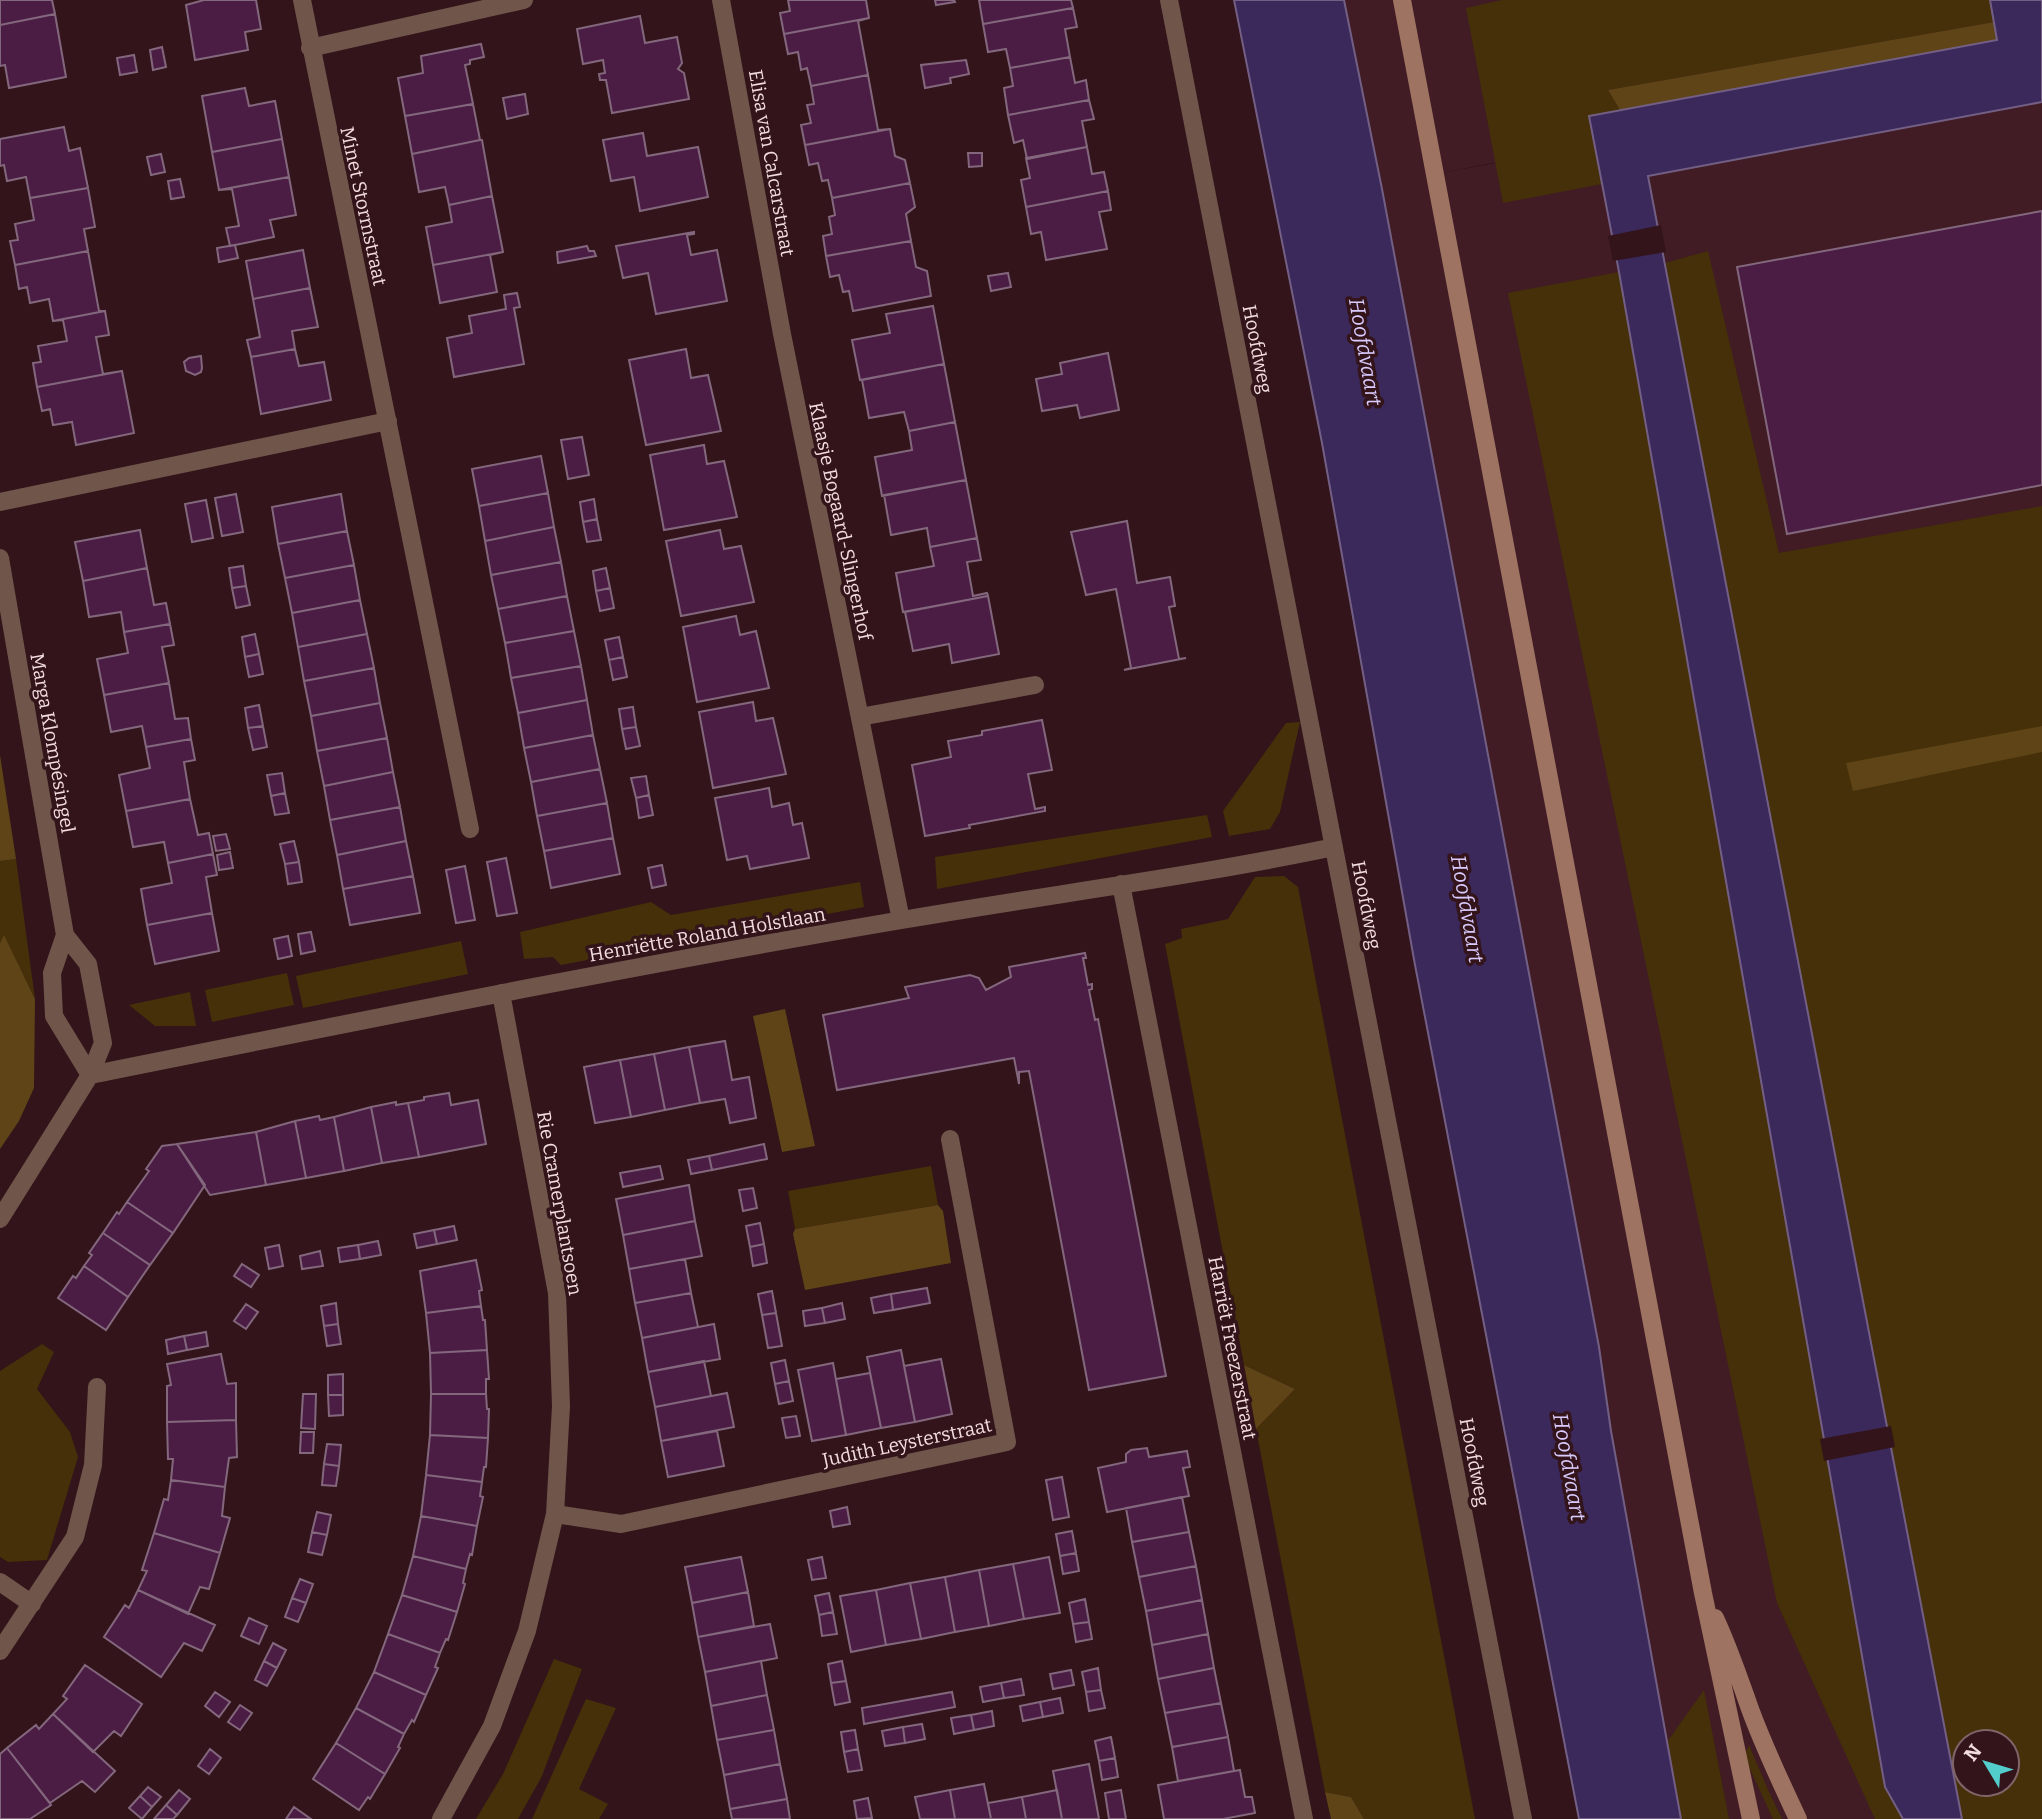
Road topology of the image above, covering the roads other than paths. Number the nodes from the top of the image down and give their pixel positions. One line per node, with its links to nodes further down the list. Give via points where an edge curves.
1 (302, 0): 6 (street, Minet Stormstraat)
2 (524, 0): 6 (street)
3 (721, 0): 7 (street, Elisa van Calcarstraat)
4 (1169, 0): 14 (street, Hoofdweg)
5 (1402, 0): 25 (street)
6 (310, 48): 8 (street, Minet Stormstraat)
7 (782, 334): 12 (street, Klaasje Bogaard-Slingerhof)
8 (388, 421): 9 (street); 13 (street, Minet Stormstraat)
9 (0, 502)
10 (0, 558): 17 (street, Marga Klompésingel)
11 (1035, 685): 12 (street)
12 (860, 717): 16 (street, Klaasje Bogaard-Slingerhof)
13 (470, 829)
14 (1334, 847): 15 (street, Henriëtte Roland Holstlaan); 30 (street, Hoofdweg)
15 (1122, 884): 16 (street, Henriëtte Roland Holstlaan); 29 (street, Harriët Freezerstraat)
16 (901, 920): 18 (street, Henriëtte Roland Holstlaan)
17 (65, 935): 19 (street, Marga Klompésingel, via 88,964 103,1043); 19 (street, Marga Klompésingel, via 52,973 54,1016)
18 (501, 993): 19 (street, Henriëtte Roland Holstlaan); 23 (street, Rie Cramerplantsoen, via 557,1293 561,1406)
19 (90, 1074): 21 (street, Marga Klompésingel)
20 (950, 1139): 23 (street, Judith Leysterstraat, via 1007,1442 621,1524)
21 (0, 1219)
22 (97, 1387): 26 (street, via 93,1465 75,1537)
23 (555, 1514): 28 (street, Rie Cramerplantsoen, via 527,1630 496,1714)
24 (0, 1582): 26 (street)
25 (1703, 1593): 31 (street); 32 (street)
26 (32, 1604): 27 (street)
27 (0, 1651)
28 (441, 1819)
29 (1304, 1819)
30 (1523, 1819)
31 (1751, 1819)
32 (1798, 1819)

